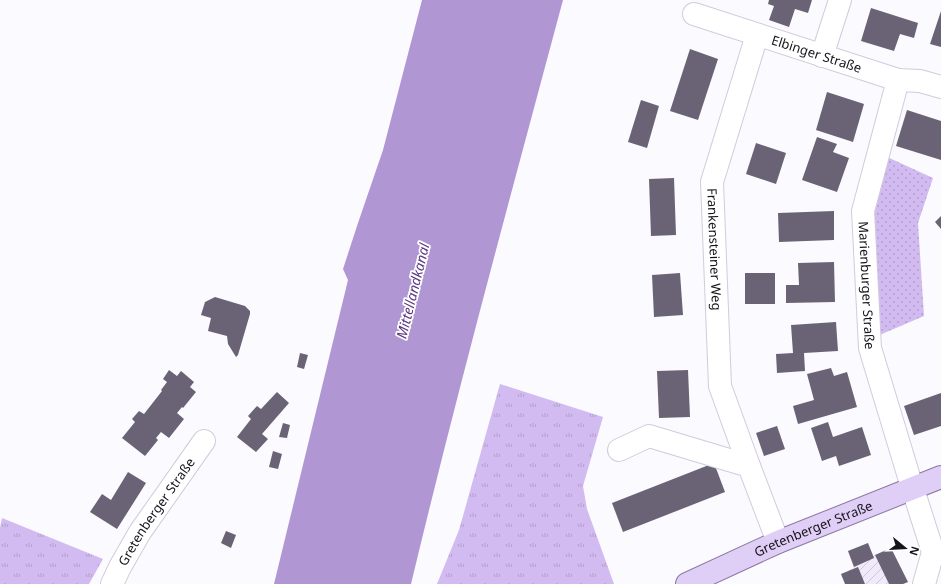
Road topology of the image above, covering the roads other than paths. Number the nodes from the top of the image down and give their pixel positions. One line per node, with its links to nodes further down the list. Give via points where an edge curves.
1 (840, 0): 4 (street)
2 (694, 14): 3 (street, Elbinger Straße)
3 (757, 35): 4 (street, Elbinger Straße); 9 (street, Frankensteiner Weg, via 712,182 720,386)
4 (822, 56): 5 (street, Elbinger Straße)
5 (898, 80): 6 (street, Elbinger Straße, via 920,81); 11 (street, Marienburger Straße, via 863,211 870,348)
6 (941, 87)
7 (204, 441): 13 (street, Gretenberger Straße, via 140,532)
8 (619, 450): 9 (street, via 649,436)
9 (749, 466): 12 (street, Frankensteiner Weg)
10 (941, 477): 11 (main road, Gretenberger Straße)
11 (912, 488): 12 (main road, Gretenberger Straße); 15 (street, Marienburger Straße, via 933,552)
12 (778, 542): 14 (main road, Gretenberger Straße)
13 (112, 584)
14 (687, 584)
15 (924, 584)

